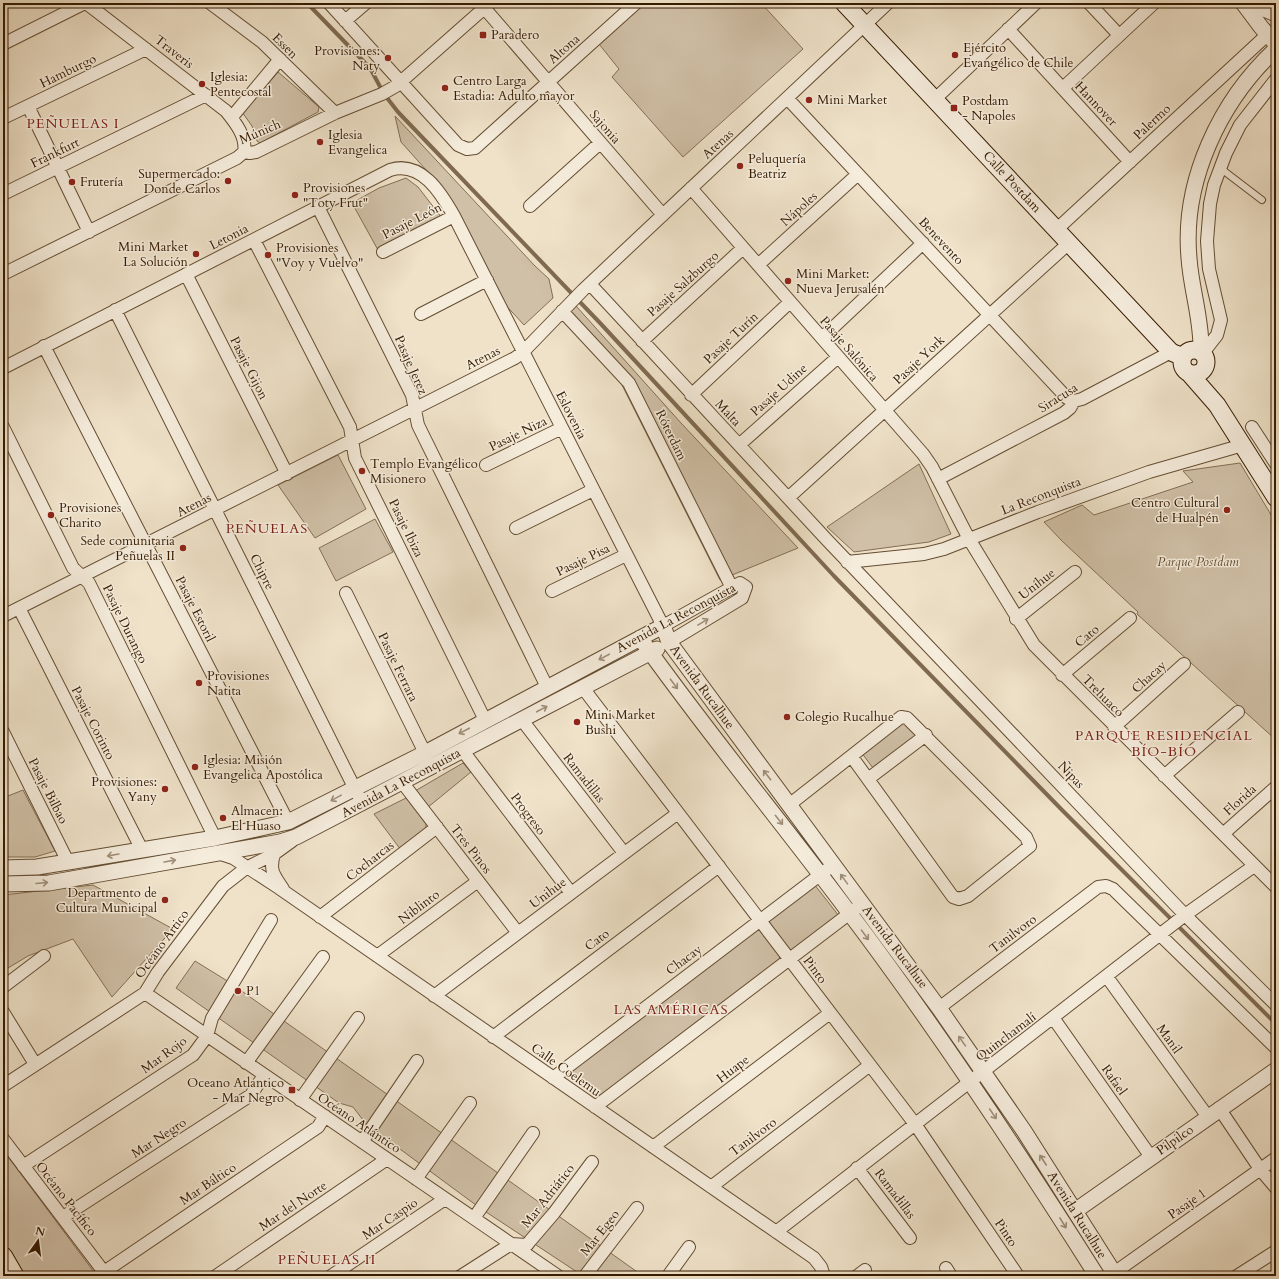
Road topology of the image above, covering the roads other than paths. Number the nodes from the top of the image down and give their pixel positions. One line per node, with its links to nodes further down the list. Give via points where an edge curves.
1 (85, 3): 20 (street); 21 (street, Traveris)
2 (210, 3): 23 (street, Essen, via 262,42)
3 (328, 3): 15 (street)
4 (366, 3): 15 (street)
5 (636, 3): 27 (street, Altona)
6 (844, 3): 16 (main road, Calle Postdam)
7 (888, 3): 16 (street, Atenas)
8 (1036, 3): 17 (street)
9 (1089, 3): 18 (street)
10 (1154, 3): 18 (street)
11 (1243, 3): 19 (street)
12 (1250, 3): 14 (street)
13 (485, 5): 27 (street, Sajonia); 28 (street, Múnich)
14 (1276, 14)
15 (345, 21): 28 (street)
16 (864, 25): 31 (street, Atenas); 32 (main road, Calle Postdam)
17 (1008, 29): 29 (street, Hannover); 32 (street)
18 (1119, 35): 29 (street)
19 (1271, 39): 39 (street, Palermo)
20 (3, 44)
21 (146, 49): 30 (street, Traveris); 33 (street, Hamburgo)
22 (1276, 49): 25 (street)
23 (280, 60): 34 (street, Essen); 35 (street)
24 (1276, 65): 25 (street)
25 (1252, 77): 72 (street, via 1237,95 1215,132 1200,167 1191,203 1188,223 1189,259)
26 (1276, 80): 41 (street, via 1240,125)
27 (548, 82): 28 (street, Altona, via 475,148 467,149 458,145); 37 (street, Sajonia)
28 (398, 84): 34 (street, Múnich, via 382,94)
29 (1063, 88): 39 (street, Hannover)
30 (206, 95): 35 (street, Traveris); 40 (street, Frankfurt)
31 (787, 98): 42 (street, Benevento); 43 (street, Atenas)
32 (934, 100): 50 (main road, Calle Postdam)
33 (28, 106): 36 (street, Hamburgo); 40 (street)
34 (335, 113): 38 (street, Múnich, via 256,152)
35 (232, 117): 38 (street, Traveris, via 243,139)
36 (3, 118)
37 (600, 143): 46 (street); 48 (street, Sajonia)
38 (244, 152): 51 (street, Múnich, via 237,158)
39 (1130, 162): 50 (street, Palermo)
40 (58, 167): 44 (street, Frankfurt); 51 (street)
41 (1220, 168): 45 (lane); 72 (street, via 1210,204 1207,241 1209,268 1221,313 1221,325)
42 (858, 174): 53 (street, Benevento); 57 (street, Nápoles)
43 (691, 188): 48 (street, Atenas); 55 (street, Pasaje Salónica)
44 (3, 194)
45 (1262, 200)
46 (530, 206)
47 (318, 207): 49 (street, Letonia, via 390,170 407,167 421,174 433,185); 52 (street, Letonia); 79 (street, Pasaje Jerez, via 412,395)
48 (662, 215): 61 (street, Atenas)
49 (454, 216): 56 (street, Pasaje León); 60 (street, Eslovenia)
50 (1056, 230): 54 (main road, Calle Postdam)
51 (89, 232): 58 (street, Múnich)
52 (254, 240): 59 (street, Letonia); 84 (street, Pasaje Ibiza, via 350,427)
53 (923, 243): 66 (street, Benevento); 67 (street)
54 (1068, 243): 66 (street, Pasaje York); 71 (main road, Calle Postdam)
55 (743, 248): 57 (street, Pasaje Salónica); 68 (street, Pasaje Salzburgo)
56 (383, 252)
57 (758, 265): 62 (street, Pasaje Salónica)
58 (3, 274)
59 (186, 274): 64 (street, Letonia); 89 (street, Pasaje Gijon)
60 (487, 280): 65 (street); 70 (street, Eslovenia)
61 (587, 287): 63 (street, Atenas); 68 (street, Malta)
62 (790, 302): 67 (street, Pasaje Salónica); 76 (street, Pasaje Turín)
63 (566, 307): 70 (street, Atenas); 102 (street, Róterdam, via 629,383)
64 (115, 310): 69 (street, Letonia); 94 (street, Chipre)
65 (420, 314)
66 (990, 314): 77 (street, Benevento, via 1067,398); 80 (street, Pasaje York)
67 (822, 338): 73 (street, Pasaje Salónica)
68 (642, 341): 76 (street, Malta)
69 (44, 346): 74 (street, Letonia); 97 (street, Pasaje Estoril)
70 (523, 352): 79 (street, Atenas); 83 (street, Eslovenia)
71 (1177, 354): 72 (main road, via 1192,350); 75 (main road, via 1183,368); 77 (street, Siracusa)
72 (1203, 356): 75 (main road, via 1202,372); 78 (main road)
73 (838, 357): 80 (street, Pasaje Salónica); 85 (street, Pasaje Udine)
74 (3, 368)
75 (1189, 373): 78 (main road)
76 (691, 395): 85 (street, Malta)
77 (1074, 401): 90 (street, Siracusa, via 1064,413)
78 (1217, 405): 86 (main road)
79 (414, 409): 84 (street, Atenas); 115 (street, Pasaje Jerez, via 418,425)
80 (885, 411): 90 (street, Pasaje Salónica, via 923,454); 92 (street, Pasaje York)
81 (3, 427): 101 (street, Pasaje Durango, via 73,568)
82 (1252, 427): 87 (street)
83 (562, 428): 88 (street, Pasaje Niza); 91 (street, Eslovenia)
84 (352, 440): 89 (street, Atenas); 118 (street, Pasaje Ibiza, via 355,458)
85 (739, 445): 92 (street, Malta)
86 (1243, 445): 93 (main road); 96 (street, La Reconquista, via 1135,477)
87 (1276, 464)
88 (486, 465)
89 (287, 474): 94 (street, Atenas)
90 (938, 479): 96 (street, Pasaje Salónica)
91 (593, 490): 95 (street); 98 (street, Eslovenia)
92 (788, 498): 99 (street, Malta)
93 (1276, 498)
94 (215, 509): 97 (street, Atenas); 130 (street, Chipre)
95 (516, 528)
96 (968, 539): 99 (street, La Reconquista, via 924,554); 108 (street, Trehuaco)
97 (146, 544): 101 (street, Atenas); 134 (street, Pasaje Estoril)
98 (626, 555): 103 (street, Pasaje Pisa); 109 (street, Eslovenia)
99 (847, 562): 158 (street, Ñipas)
100 (1075, 572): 108 (street, Uníhue)
101 (82, 576): 105 (street, Atenas); 138 (street, Pasaje Durango, via 89,583)
102 (732, 588): 109 (street, Avenida La Reconquista); 111 (street, Avenida La Reconquista, one-way to 102, via 742,598 746,587 740,584)
103 (552, 591)
104 (346, 593): 124 (street, Pasaje Ferrara)
105 (19, 608): 106 (street, Atenas); 139 (street, Pasaje Corinto)
106 (3, 616)
107 (1130, 618): 114 (street, Cato)
108 (1016, 619): 114 (street, Trehuaco, via 1034,645)
109 (663, 626): 110 (street, Avenida La Reconquista); 111 (street, Avenida Rucalhue)
110 (640, 638): 112 (street, Avenida Rucalhue); 115 (street, Avenida La Reconquista, one-way to 115)
111 (669, 642): 112 (street, Avenida La Reconquista); 132 (street, Avenida Rucalhue, one-way to 111)
112 (650, 653): 116 (street, Avenida La Reconquista); 149 (street, Avenida Rucalhue, one-way to 149)
113 (1184, 664): 120 (street, Chacay)
114 (1062, 675): 120 (street, Trehuaco)
115 (547, 687): 118 (street, Avenida La Reconquista)
116 (583, 688): 119 (street, Avenida La Reconquista, one-way to 116); 133 (street, Pinto)
117 (1238, 712): 126 (street)
118 (485, 720): 124 (street, Avenida La Reconquista, one-way to 124)
119 (522, 720): 123 (street, Avenida La Reconquista); 142 (street, Ramadillas)
120 (1114, 727): 126 (street, Trehuaco)
121 (3, 732): 143 (street, Pasaje Bilbao)
122 (926, 735): 125 (street, via 907,718 901,717); 127 (street); 127 (street, via 1026,837 1030,846 968,896 959,900 953,897)
123 (463, 751): 128 (street, Avenida La Reconquista); 154 (street, Progreso)
124 (425, 753): 130 (street, Avenida La Reconquista)
125 (852, 757): 127 (street); 132 (street)
126 (1164, 776): 136 (street, Trehuaco)
127 (868, 779)
128 (402, 782): 131 (street, Avenida La Reconquista); 135 (street, Tres Pinos)
129 (1276, 787): 136 (street, Florida)
130 (355, 788): 131 (street, Chipre); 134 (street, Avenida La Reconquista, one-way to 134)
131 (362, 803): 137 (street, Avenida La Reconquista)
132 (789, 805): 144 (street, Avenida Rucalhue)
133 (678, 813): 142 (street, Unihue); 145 (street, Pinto)
134 (288, 822): 138 (street, Avenida La Reconquista)
135 (437, 827): 150 (street, Tres Pinos); 157 (street, Cocharcas)
136 (1223, 834): 146 (street, Trehuaco)
137 (296, 837): 140 (street, Avenida La Reconquista); 141 (street, Océano Artico)
138 (215, 838): 139 (street, Avenida La Reconquista)
139 (142, 850): 143 (street, Avenida La Reconquista, one-way to 143)
140 (216, 853): 148 (street, Calle Coelemu, via 233,858); 152 (street, Avenida La Reconquista, one-way to 140, via 40,884)
141 (274, 854): 148 (street, Océano Artico); 153 (street, Calle Coelemu, via 270,866)
142 (624, 854): 154 (street, Unihue)
143 (68, 862): 147 (street, Avenida La Reconquista, via 38,867)
144 (833, 865): 149 (street, Chacay); 155 (street, Avenida Rucalhue, one-way to 144)
145 (719, 866): 160 (street, Pinto); 178 (street, Cato)
146 (1254, 866): 151 (street, Trehuaco); 158 (street, Quinchamalí)
147 (3, 868)
148 (246, 868): 153 (street, Calle Coelemu); 169 (street, Océano Artico, via 223,886)
149 (821, 874): 156 (street, Avenida Rucalhue); 160 (street, Chacay)
150 (478, 881): 162 (street, Tres Pinos); 164 (street, Niblinto)
151 (1275, 883)
152 (3, 884)
153 (286, 893): 157 (street, Calle Coelemu)
154 (571, 893): 162 (street, Unihue)
155 (862, 904): 156 (street); 172 (street, Avenida Rucalhue)
156 (850, 913): 166 (street); 188 (street, Avenida Rucalhue, one-way to 188)
157 (320, 917): 164 (street, Calle Coelemu)
158 (1183, 917): 161 (street, Quinchamalí); 171 (street, Ñipas)
159 (271, 920): 177 (street, Mar Rojo, via 212,1018)
160 (760, 920): 166 (street, Pinto); 187 (street, Chacay)
161 (1164, 932): 167 (street, Quinchamalí); 172 (street, Tanilvoro, via 1113,889 1106,886 1098,887); 179 (street)
162 (518, 933): 170 (street, Unihue)
163 (44, 956): 168 (street)
164 (377, 956): 170 (street, Calle Coelemu)
165 (323, 957): 181 (street)
166 (789, 959): 174 (street, Pinto); 192 (street)
167 (1107, 977): 176 (street, Quinchamalí); 193 (street, Manil)
168 (3, 987)
169 (145, 993): 177 (street, Océano Atlántico); 182 (street, Océano Artico)
170 (434, 996): 178 (street, Calle Coelemu)
171 (1276, 1005)
172 (940, 1008): 185 (street, Avenida Rucalhue, one-way to 172)
173 (3, 1012): 182 (street)
174 (830, 1013): 183 (street, Pinto); 199 (street, Huape)
175 (358, 1018): 190 (street)
176 (1054, 1018): 185 (street, Quinchamalí); 200 (street, Rafael)
177 (207, 1036): 181 (street, Océano Atlántico); 204 (street, Mar Rojo, via 193,1055)
178 (493, 1037): 187 (street, Calle Coelemu)
179 (1276, 1048)
180 (417, 1061): 198 (street)
181 (246, 1063): 186 (street, Océano Atlántico)
182 (35, 1064): 189 (street, Océano Artico)
183 (870, 1065): 195 (street, Pinto); 208 (street, Tanilvoro)
184 (1276, 1070): 193 (street, Pilpilco)
185 (983, 1071): 188 (street, Quinchamalí); 212 (street, Avenida Rucalhue, one-way to 185)
186 (264, 1075): 190 (street, Océano Atlántico); 213 (street, Mar Negro, via 251,1095)
187 (552, 1078): 192 (street, Calle Coelemu)
188 (971, 1082): 195 (street, Quinchamalí); 232 (street, Avenida Rucalhue, one-way to 232, via 1028,1166)
189 (3, 1086)
190 (300, 1100): 194 (street, Océano Atlántico)
191 (470, 1103): 207 (street, Mar Caspio)
192 (594, 1107): 199 (street, Calle Coelemu)
193 (1213, 1113): 200 (street, Pilpilco); 206 (street, Manil)
194 (325, 1116): 198 (street, Océano Atlántico); 221 (street, Mar Báltico, via 318,1127)
195 (915, 1124): 205 (street, Quinchamalí); 231 (street, Pinto)
196 (533, 1133): 214 (street)
197 (3, 1139): 204 (street, Océano Pacífico)
198 (362, 1142): 202 (street, Océano Atlántico)
199 (653, 1147): 208 (street, Calle Coelemu)
200 (1151, 1157): 212 (street, Pilpilco)
201 (1276, 1158): 206 (street, Pasaje 1)
202 (387, 1159): 207 (street, Océano Atlántico); 224 (street, Mar del Norte)
203 (592, 1162): 217 (street, Mar Adriático, via 527,1245)
204 (23, 1166): 213 (street, Océano Pacífico)
205 (857, 1168): 215 (street, Quinchamalí); 216 (street, Ramadillas)
206 (1260, 1169): 209 (street, Manil); 222 (street, Pasaje 1)
207 (416, 1179): 210 (street, Océano Atlántico)
208 (711, 1187): 215 (street, Calle Coelemu)
209 (1276, 1188)
210 (445, 1199): 214 (street, Océano Atlántico); 225 (street, Mar Caspio)
211 (638, 1208): 228 (street, Mar Egeo)
212 (1075, 1211): 222 (street, Avenida Rucalhue)
213 (62, 1217): 221 (street, Océano Pacífico)
214 (474, 1218): 217 (street, Océano Atlántico)
215 (776, 1232): 230 (street, Calle Coelemu, via 814,1258)
216 (910, 1238)
217 (511, 1244): 226 (street, Mar Adriático); 227 (street, Océano Atlántico)
218 (689, 1247): 229 (street)
219 (1276, 1251): 233 (street)
220 (3, 1257): 223 (main road)
221 (106, 1274)
222 (1114, 1275)
223 (14, 1276)
224 (216, 1276)
225 (331, 1276)
226 (461, 1276)
227 (558, 1276)
228 (585, 1276)
229 (668, 1276)
230 (824, 1276)
231 (1018, 1276)
232 (1097, 1276)
233 (1237, 1276)

